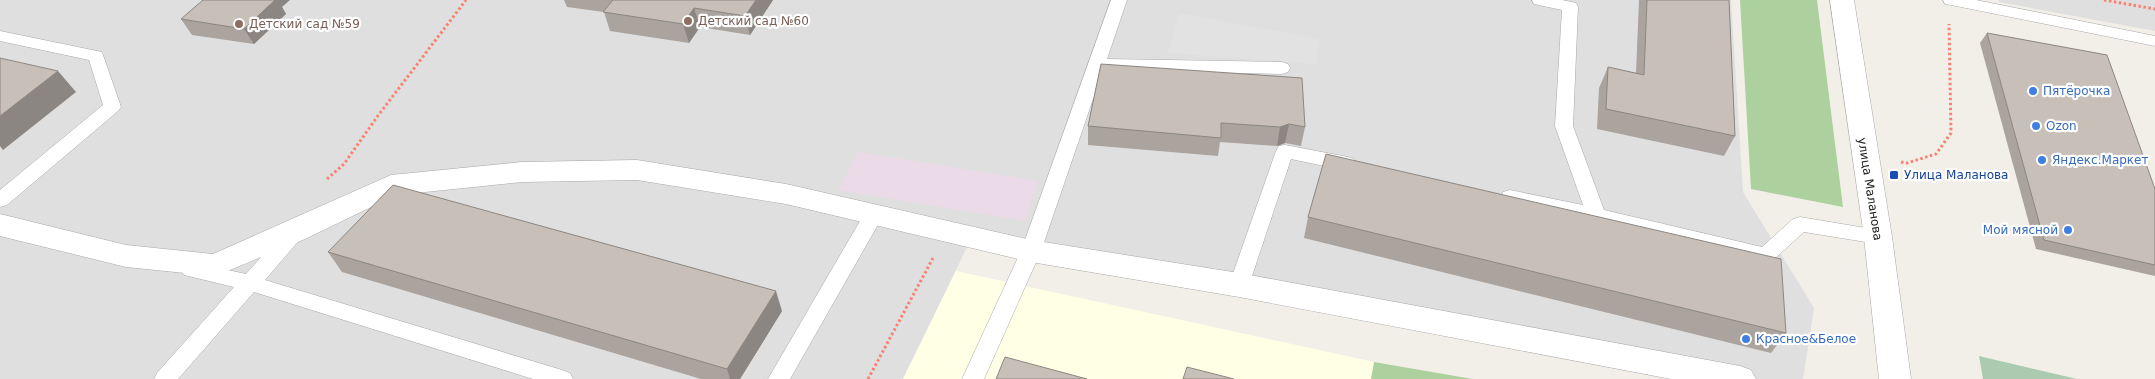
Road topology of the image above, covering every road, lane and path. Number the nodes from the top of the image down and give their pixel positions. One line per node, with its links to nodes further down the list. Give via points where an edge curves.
1 (466, 0): 15 (path, via 344,164)
2 (1120, 0): 11 (lane)
3 (1540, 0): 19 (lane, via 1570,7 1564,126)
4 (1842, 0): 13 (street, улица Маланова)
5 (1951, 0): 10 (lane)
6 (2104, 0): 7 (path)
7 (2155, 8)
8 (1949, 19): 13 (path, via 1952,133 1936,154 1907,163)
9 (0, 36): 17 (lane, via 96,56 112,107)
10 (2155, 40)
11 (1097, 64): 12 (lane); 23 (lane)
12 (1282, 68)
13 (1866, 160): 22 (street, улица Маланова)
14 (1362, 167): 27 (lane, via 1285,151)
15 (322, 184)
16 (1489, 193): 19 (lane)
17 (0, 200)
18 (874, 214): 21 (street, via 786,194 638,170 522,172 391,185); 23 (street); 30 (lane)
19 (1596, 215): 22 (lane, via 1766,255 1800,224)
20 (0, 225): 25 (street)
21 (296, 231): 25 (street, via 215,265); 26 (lane)
22 (1878, 237): 34 (street, улица Маланова)
23 (1031, 251): 27 (street); 32 (lane)
24 (936, 252): 31 (path)
25 (126, 256): 26 (lane)
26 (250, 283): 28 (lane); 29 (lane)
27 (1239, 285): 33 (street)
28 (165, 379)
29 (562, 379)
30 (779, 379)
31 (868, 379)
32 (973, 379)
33 (1740, 379)
34 (1895, 379)

